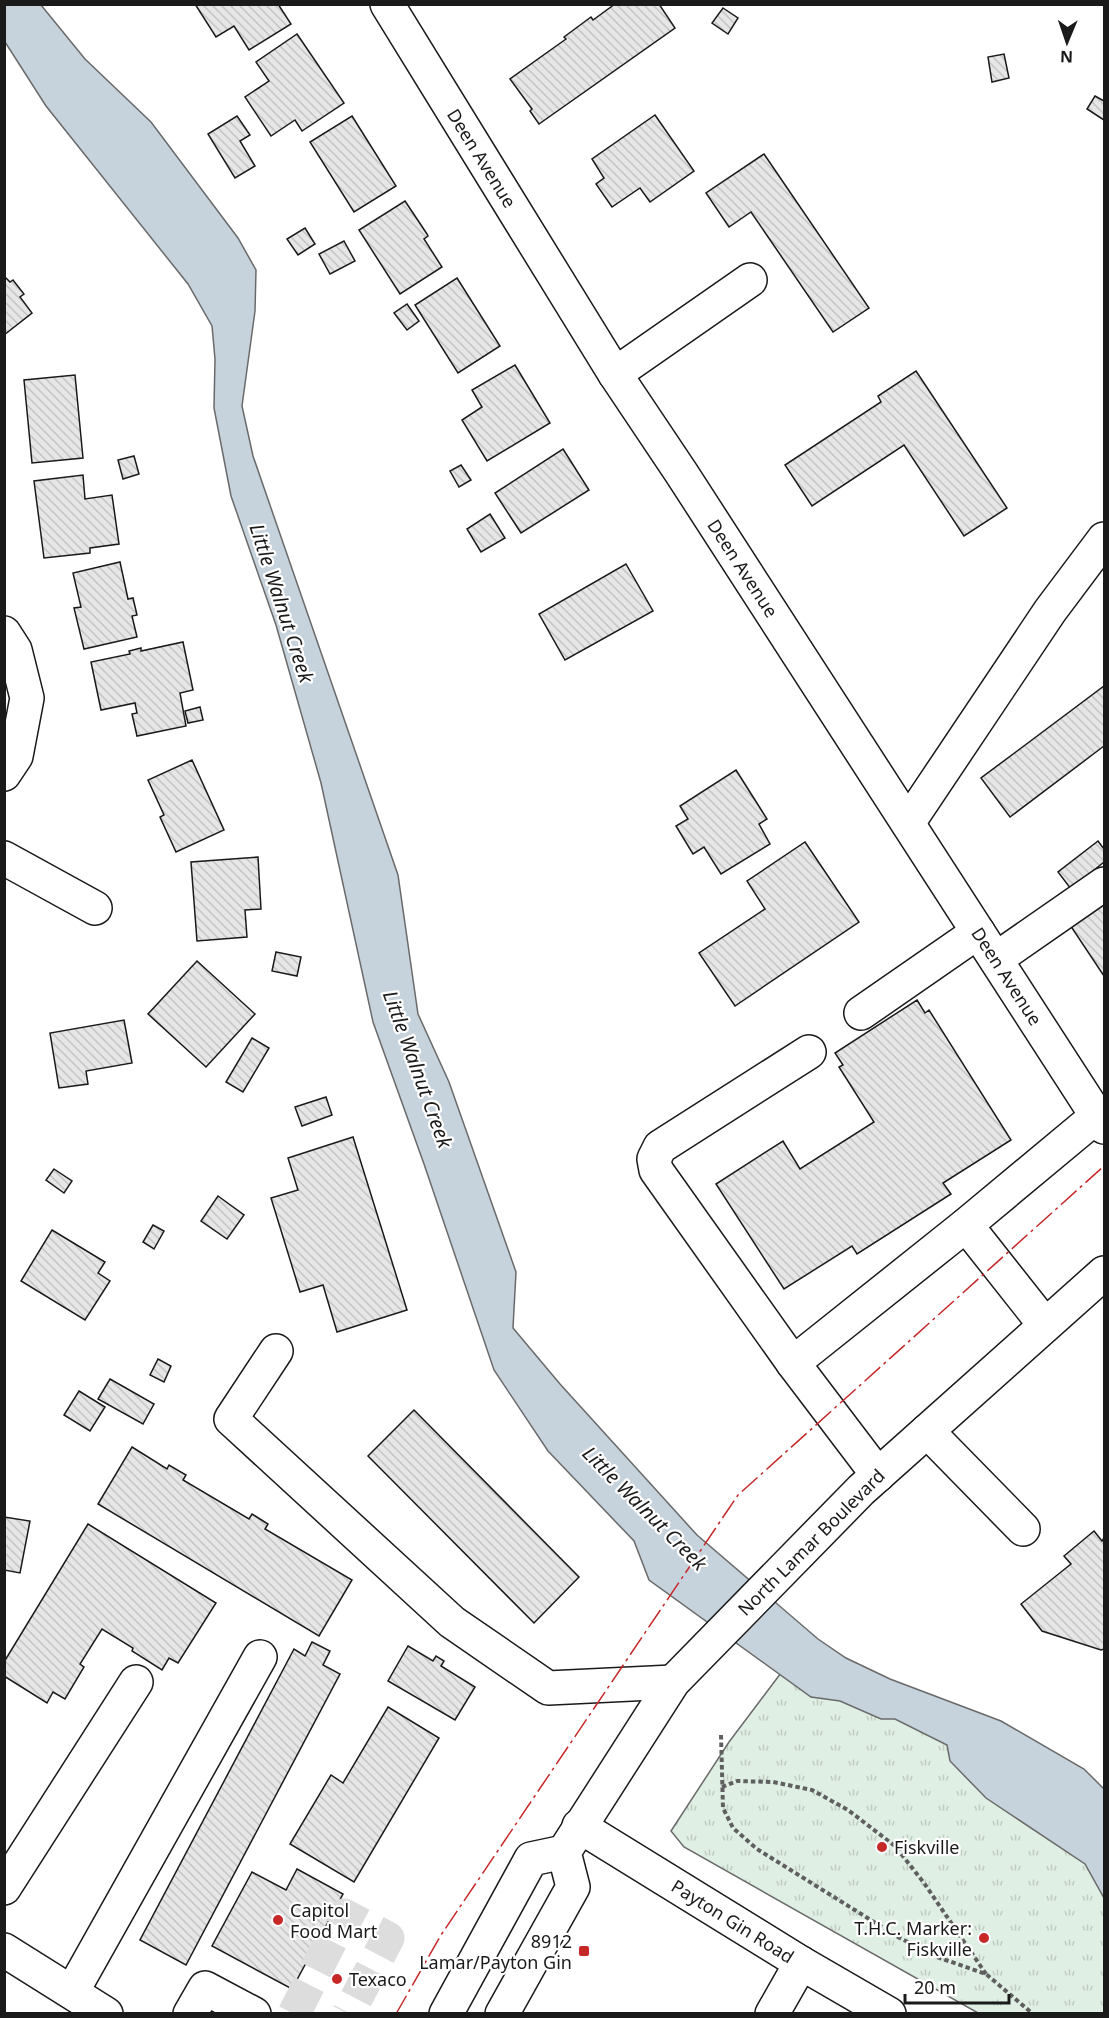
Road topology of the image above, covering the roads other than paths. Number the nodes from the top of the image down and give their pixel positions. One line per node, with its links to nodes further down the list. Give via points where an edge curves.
1 (401, 12): 3 (street, Deen Avenue)
2 (750, 280): 3 (street)
3 (615, 374): 7 (street, Deen Avenue)
4 (1104, 539): 7 (street, via 1050,611)
5 (4, 633): 6 (street, via 15,650 27,698 16,756)
6 (4, 774)
7 (908, 823): 11 (street, Deen Avenue)
8 (4, 858): 10 (street)
9 (1104, 884): 12 (street)
10 (94, 908)
11 (978, 932): 12 (street, Deen Avenue); 13 (street)
12 (996, 959): 15 (street, Deen Avenue)
13 (861, 1012)
14 (809, 1052): 20 (street, via 660,1147 654,1159 656,1170)
15 (1101, 1122): 16 (street)
16 (966, 1225): 18 (street); 20 (street)
17 (1104, 1274): 18 (street, North Lamar Boulevard)
18 (1045, 1325): 21 (street, North Lamar Boulevard)
19 (276, 1351): 26 (street, via 231,1419 452,1622 548,1688)
20 (793, 1363): 22 (street)
21 (927, 1431): 22 (street, North Lamar Boulevard); 23 (street)
22 (869, 1482): 26 (street, North Lamar Boulevard)
23 (1023, 1529)
24 (260, 1657): 31 (street)
25 (136, 1682): 28 (street)
26 (672, 1682): 27 (street, North Lamar Boulevard)
27 (572, 1839): 30 (street, Payton Gin Road); 35 (street, via 531,1859); 36 (street, via 573,1887)
28 (4, 1888)
29 (4, 1950): 31 (street)
30 (801, 1963): 37 (street); 38 (street, Payton Gin Road)
31 (72, 1992): 32 (street)
32 (106, 2013)
33 (190, 2013): 34 (street, via 205,1988)
34 (254, 2013)
35 (446, 2013)
36 (502, 2013)
37 (772, 2013)
38 (889, 2013)

